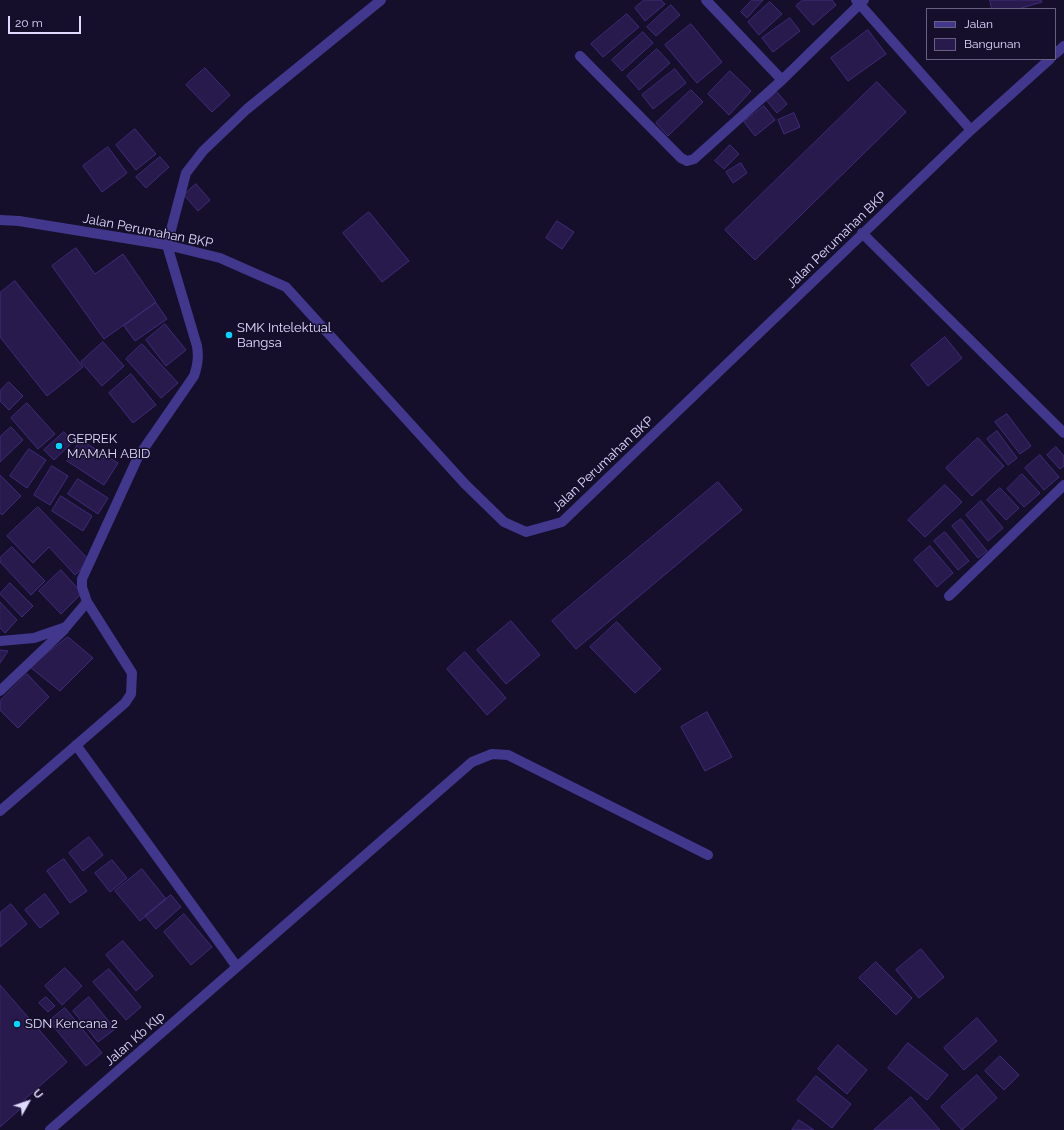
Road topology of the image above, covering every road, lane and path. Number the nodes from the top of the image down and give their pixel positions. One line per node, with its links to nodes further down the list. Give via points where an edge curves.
1 (381, 0): 12 (street, via 247,109 203,151 186,173)
2 (706, 0): 8 (street)
3 (860, 1): 8 (street); 9 (street)
4 (1064, 46): 5 (street)
5 (1056, 53)
6 (580, 56): 8 (street, via 680,158 686,161 694,158)
7 (1049, 60): 9 (street, Jalan Perumahan BKP)
8 (782, 80)
9 (971, 130): 11 (street, Jalan Perumahan BKP)
10 (0, 220): 12 (street, Jalan Perumahan BKP)
11 (862, 234): 12 (street, Jalan Perumahan BKP, via 562,522 526,532 504,522 464,484 286,287 220,258); 13 (street)
12 (167, 245): 16 (street, via 196,346 198,366 194,376 135,463 82,579)
13 (1064, 433)
14 (1064, 485): 15 (street)
15 (949, 596)
16 (87, 602): 17 (street); 21 (street, via 127,663 132,673 133,684 131,694 125,703)
17 (66, 627): 19 (street, via 34,638); 20 (street)
18 (0, 633): 19 (street)
19 (4, 641)
20 (0, 690)
21 (76, 744): 22 (street); 24 (street)
22 (0, 811)
23 (708, 855): 24 (street, Jalan Kb Klp, via 508,755 492,754 472,762)
24 (237, 967): 25 (street, Jalan Kb Klp)
25 (50, 1130)

